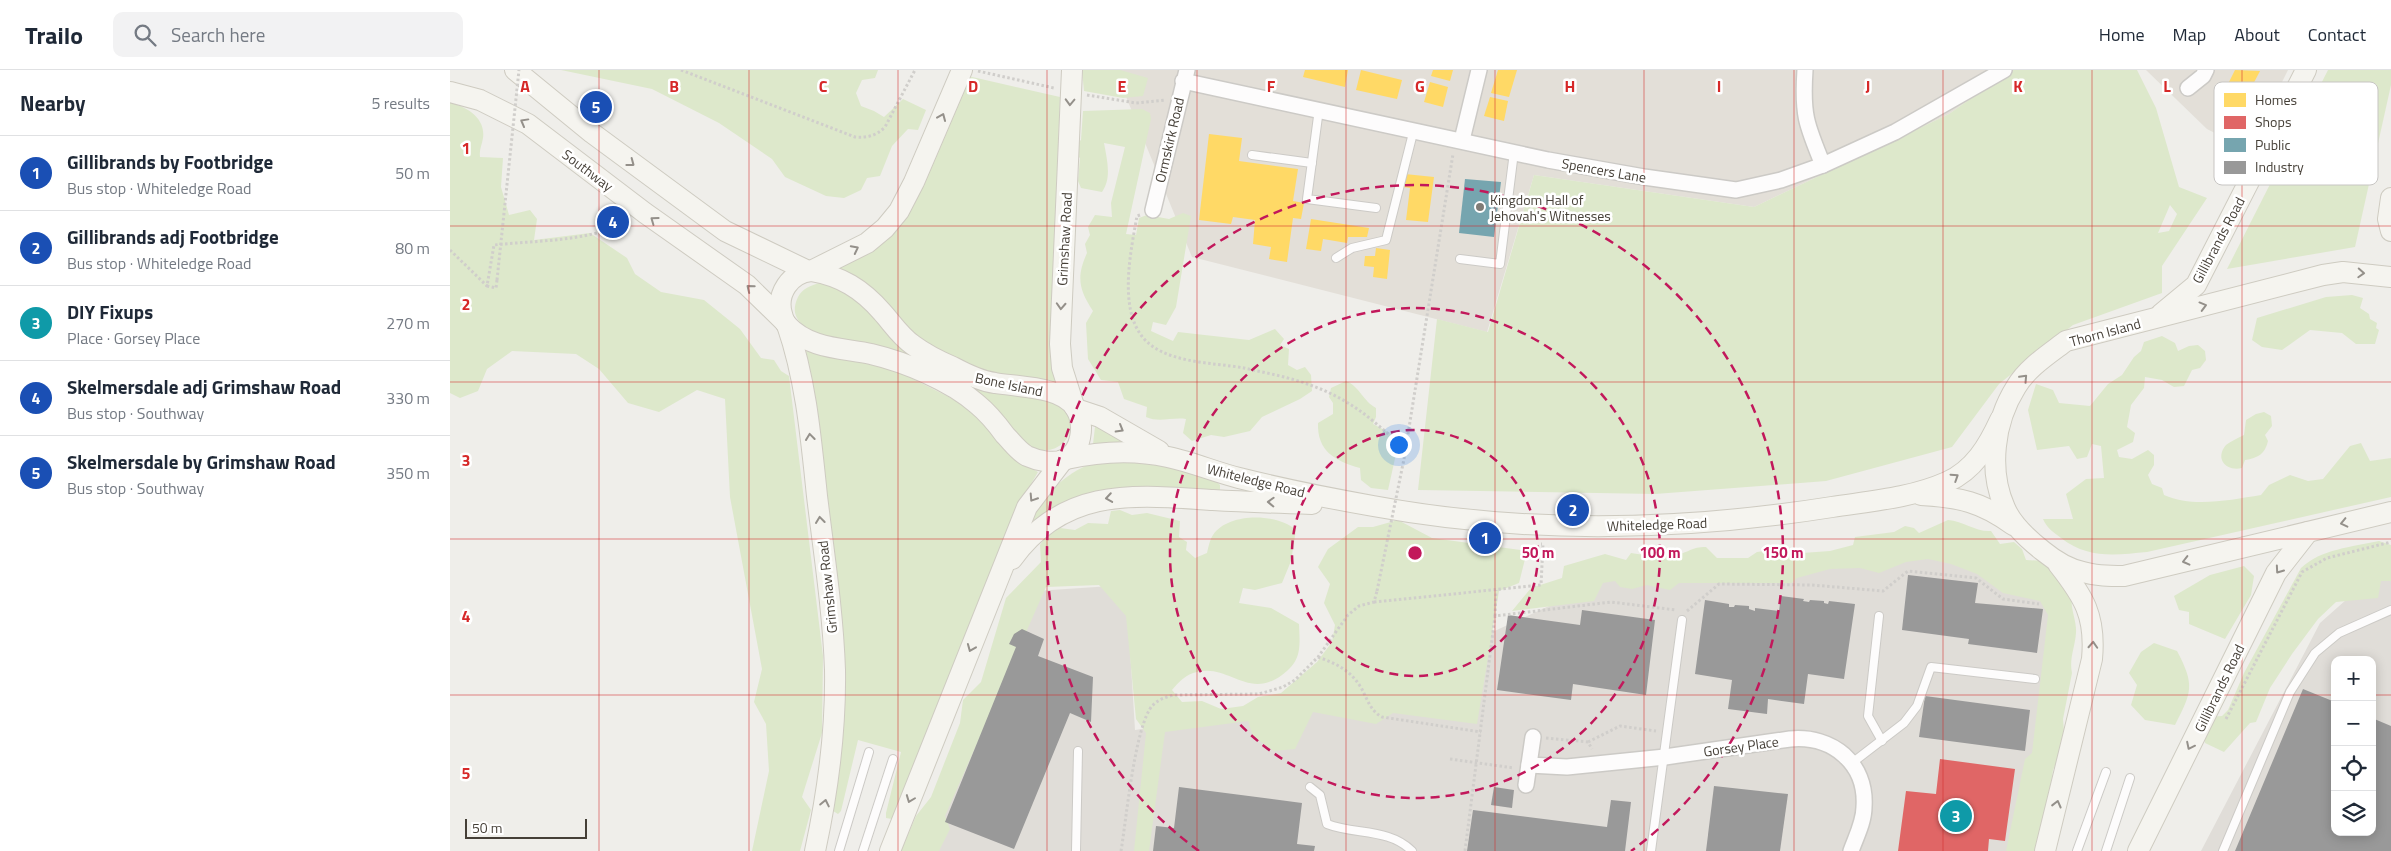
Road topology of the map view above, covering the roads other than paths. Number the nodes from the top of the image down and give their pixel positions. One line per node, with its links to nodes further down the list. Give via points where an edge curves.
1 (517, 70): 27 (street, one-way to 27, via 592,133 725,231)
2 (962, 70): 27 (street, one-way to 2, via 867,243 899,211)
3 (1072, 70): 31 (street, Grimshaw Road, one-way to 31, via 1060,344 1062,368)
4 (1479, 70): 15 (street)
5 (1806, 70): 19 (street, via 1803,102 1806,124)
6 (2004, 70): 19 (street, Spencers Lane, via 1895,132)
7 (2206, 70): 11 (street)
8 (2306, 70): 10 (street, Gillibrands Road)
9 (1185, 75): 13 (street, Spencers Lane, via 1267,100); 23 (street, Ormskirk Road)
10 (2300, 82)
11 (2188, 88)
12 (450, 92): 30 (street, Southway, one-way to 12, via 747,285 528,124 480,100)
13 (1319, 109): 14 (street, Spencers Lane); 18 (lane)
14 (1414, 129): 15 (street, Spencers Lane); 25 (lane, via 1386,240 1352,248)
15 (1459, 139): 16 (street, Spencers Lane)
16 (1514, 152): 19 (street, Spencers Lane, via 1644,177 1736,190 1781,180); 26 (lane, via 1500,264)
17 (1252, 155): 18 (lane)
18 (1312, 163): 22 (lane, via 1307,199)
19 (1823, 165)
20 (2247, 185): 29 (street, Gillibrands Road, via 2196,285)
21 (2391, 198): 24 (street, via 2388,219)
22 (1376, 208)
23 (1153, 210)
24 (2391, 231)
25 (1336, 258)
26 (1460, 259)
27 (810, 271): 30 (street, via 788,282 782,294 780,306); 31 (street, Bone Island, via 830,274 849,282 866,295 913,345 933,358 980,379 1046,391)
28 (2391, 276): 29 (street, Thorn Island, one-way to 28, via 2323,275 2343,272)
29 (2156, 318): 32 (street, Thorn Island, one-way to 29, via 2016,386 2039,361 2066,341)
30 (786, 323): 34 (street, Bone Island, via 821,345 877,356 924,373 979,405 1025,455 1049,462); 58 (street, Grimshaw Road, one-way to 30, via 828,791 835,670 808,412 798,356)
31 (1075, 407): 33 (street, Whiteledge Road, one-way to 33, via 1100,417); 34 (street, via 1081,428 1080,438)
32 (2000, 420): 35 (street, Whiteledge Road, one-way to 32, via 1949,482 1969,468 1986,450); 38 (street, Thorn Island, via 1995,452 1997,480 2005,508)
33 (1170, 457): 34 (street, Whiteledge Road, via 1135,451 1097,452); 36 (street, Whiteledge Road, via 1271,486)
34 (1064, 459): 41 (street, one-way to 41, via 1027,507)
35 (1910, 495): 36 (street, Whiteledge Road, via 1739,520 1594,526 1520,524 1424,515); 38 (street, Whiteledge Road, via 1968,501 1992,509)
36 (1372, 506): 41 (street, one-way to 41, via 1131,496 1099,500 1072,510 1039,530 1016,553)
37 (2386, 515): 39 (street, Thorn Island, one-way to 39)
38 (2020, 530): 40 (street, Thorn Island)
39 (2308, 532): 40 (street, Thorn Island, one-way to 40, via 2124,576 2081,572); 69 (street, Gillibrands Road, one-way to 69, via 2276,573)
40 (2056, 561): 66 (street, one-way to 40, via 2094,640 2087,606)
41 (999, 577): 61 (street, one-way to 61)
42 (2391, 610): 70 (lane, via 2338,632 2315,653 2290,692)
43 (1879, 616): 47 (lane, via 1868,716)
44 (1682, 620): 50 (lane)
45 (2035, 679): 47 (lane, via 1931,668 1917,706 1904,723)
46 (1533, 737): 53 (street)
47 (1882, 741): 52 (lane)
48 (1078, 751): 62 (lane)
49 (869, 752): 59 (lane)
50 (1665, 757): 52 (street, Gorsey Place, via 1801,738 1834,747); 53 (street, Gorsey Place, via 1567,767); 64 (lane)
51 (893, 759): 60 (lane)
52 (1852, 763): 65 (street, Gorsey Place, via 1862,782 1864,808)
53 (1529, 767): 56 (street)
54 (2106, 772): 67 (lane)
55 (2130, 778): 68 (lane)
56 (1526, 785)
57 (1310, 787): 63 (lane, via 1320,795 1327,824 1379,834 1406,845)
58 (815, 851)
59 (839, 851)
60 (863, 851)
61 (890, 851)
62 (1076, 851)
63 (1412, 851)
64 (1651, 851)
65 (1852, 851)
66 (2045, 851)
67 (2077, 851)
68 (2106, 851)
69 (2138, 851)
70 (2223, 851)

